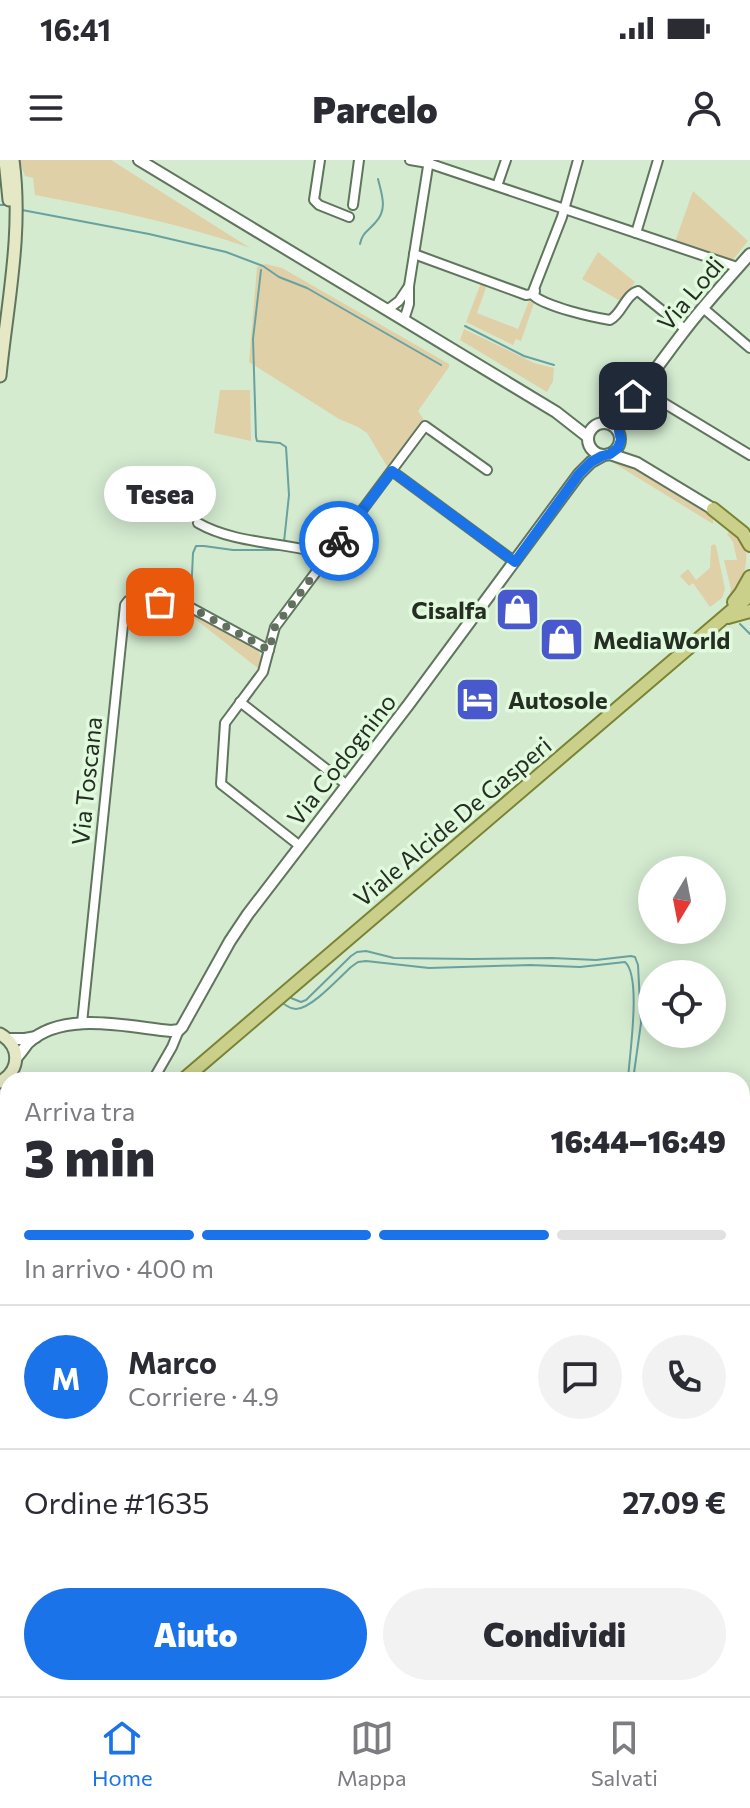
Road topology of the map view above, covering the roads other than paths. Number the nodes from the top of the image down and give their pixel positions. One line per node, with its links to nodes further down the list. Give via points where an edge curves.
1 (5, 160): 19 (main road)
2 (13, 160): 19 (main road, via 16,242)
3 (139, 160): 23 (street)
4 (320, 160): 14 (street, via 314,200)
5 (359, 160): 12 (street)
6 (410, 160): 10 (street)
7 (506, 160): 11 (street)
8 (578, 160): 13 (street)
9 (658, 160): 15 (street)
10 (428, 162): 11 (street); 16 (street)
11 (497, 186): 13 (street)
12 (353, 205)
13 (564, 210): 15 (street); 21 (street)
14 (349, 217)
15 (636, 233): 18 (street)
16 (414, 254): 20 (street); 21 (street, via 526,295)
17 (749, 257): 18 (street, Via Lodi)
18 (737, 267): 22 (street, Via Lodi)
19 (11, 277): 27 (main road)
20 (409, 286): 23 (street); 24 (street)
21 (535, 291): 25 (street, via 539,300 610,320 638,291)
22 (703, 308): 25 (street, Via Lodi); 26 (street)
23 (387, 310): 24 (street)
24 (404, 320): 29 (street)
25 (685, 329): 28 (street, Via Lodi)
26 (750, 348)
27 (0, 376)
28 (636, 392): 29 (street, Via Lodi); 30 (street, Via Lodi); 32 (street)
29 (593, 433): 30 (street, via 613,425); 31 (street, via 597,454); 36 (street, Via Codognino)
30 (620, 435): 31 (street, via 618,448); 33 (street)
31 (606, 455): 33 (street); 36 (street, Via Codognino)
32 (750, 455)
33 (637, 463): 37 (street)
34 (487, 470): 35 (street, via 425,426)
35 (392, 471): 41 (street); 42 (street)
36 (579, 474): 42 (street, Via Codognino)
37 (713, 509): 39 (main road); 40 (main road)
38 (198, 523): 41 (street, via 233,536 311,551)
39 (750, 527)
40 (750, 545)
41 (325, 560): 47 (street, via 275,627)
42 (515, 562): 49 (street, Via Codognino)
43 (750, 577): 46 (main road)
44 (750, 595): 46 (main road, Viale Alcide De Gasperi)
45 (750, 611): 46 (main road)
46 (716, 623): 58 (main road, Viale Alcide De Gasperi)
47 (269, 650): 48 (street, via 263,672); 51 (street, Via Toscana, via 186,605 130,600 125,605)
48 (240, 702): 49 (street); 50 (street, via 225,723 221,784)
49 (347, 785): 50 (street, Via Codognino)
50 (300, 846): 52 (street, Via Codognino, via 248,914)
51 (82, 1023): 52 (street); 54 (street)
52 (179, 1030): 57 (street, Via Codognino)
53 (4, 1036): 54 (street); 55 (main road)
54 (38, 1037): 55 (street)
55 (16, 1058): 56 (main road)
56 (12, 1072)
57 (158, 1072)
58 (192, 1072)

